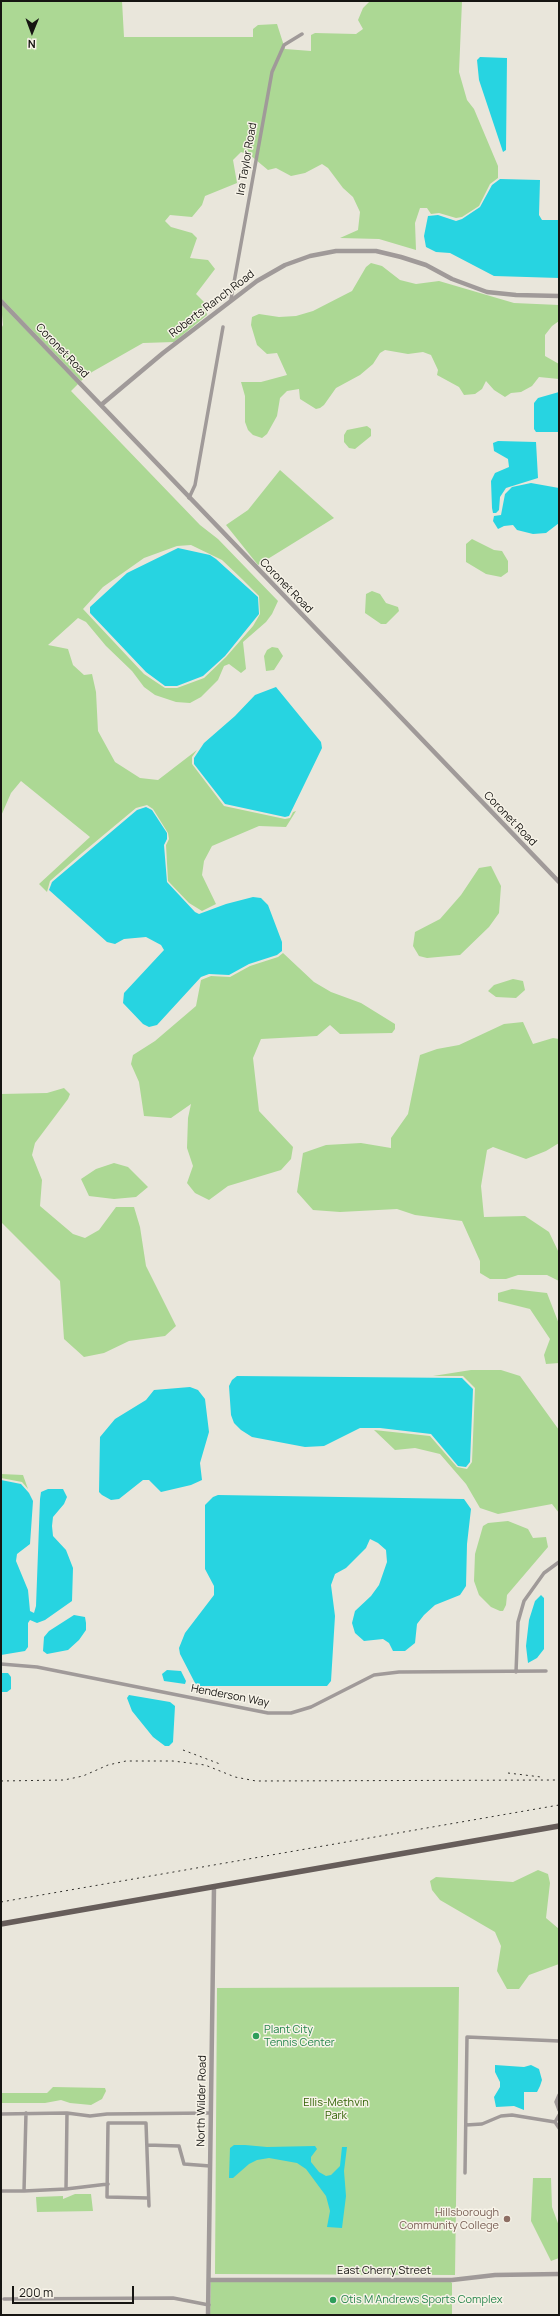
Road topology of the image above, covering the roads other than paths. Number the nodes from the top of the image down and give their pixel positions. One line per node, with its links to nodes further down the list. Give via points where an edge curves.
1 (302, 34): 3 (street, Ira Taylor Road, via 284,46 272,72)
2 (559, 296): 3 (street, Roberts Ranch Road, via 487,292 401,256 376,251 336,251 310,256 285,265)
3 (231, 299): 6 (street, Roberts Ranch Road)
4 (1, 301): 6 (street, Coronet Road)
5 (223, 327): 7 (street, via 195,485)
6 (101, 405): 7 (street, Coronet Road)
7 (189, 498): 8 (street, Coronet Road)
8 (559, 882)
9 (559, 1562): 12 (street, via 544,1573 524,1601 518,1622)
10 (1, 1664): 12 (street, Henderson Way, via 37,1667 268,1713 291,1713 311,1707 374,1675 399,1672)
11 (546, 1671): 12 (street, Henderson Way)
12 (516, 1672)
13 (559, 1826): 14 (main road)
14 (214, 1887): 15 (main road); 20 (street, North Wilder Road)
15 (1, 1924)
16 (559, 2041): 29 (street, via 467,2037)
17 (559, 2095): 18 (street, via 556,2102)
18 (559, 2110)
19 (26, 2113): 21 (street); 22 (street); 37 (street)
20 (211, 2113): 24 (street); 32 (street, North Wilder Road)
21 (1, 2114)
22 (67, 2114): 23 (street); 35 (street)
23 (107, 2114): 24 (street); 27 (street)
24 (146, 2114): 28 (street)
25 (559, 2116): 26 (street)
26 (555, 2122): 29 (street, via 512,2115 501,2116 482,2124); 30 (street)
27 (108, 2123): 28 (street); 34 (street)
28 (146, 2123): 31 (street)
29 (466, 2125): 33 (street)
30 (559, 2128)
31 (147, 2145): 32 (street, via 179,2146 184,2164); 38 (street)
32 (210, 2166): 41 (street, North Wilder Road)
33 (465, 2173)
34 (108, 2184): 35 (street); 38 (street, via 107,2197)
35 (66, 2189): 37 (street)
36 (1, 2191): 37 (street)
37 (24, 2191)
38 (148, 2198): 39 (street)
39 (149, 2206)
40 (559, 2274): 41 (street, East Cherry Street, via 495,2275 452,2280)
41 (209, 2280): 43 (street, North Wilder Road)
42 (4, 2299): 43 (street, via 173,2298)
43 (209, 2305): 44 (street, North Wilder Road)
44 (208, 2315)

